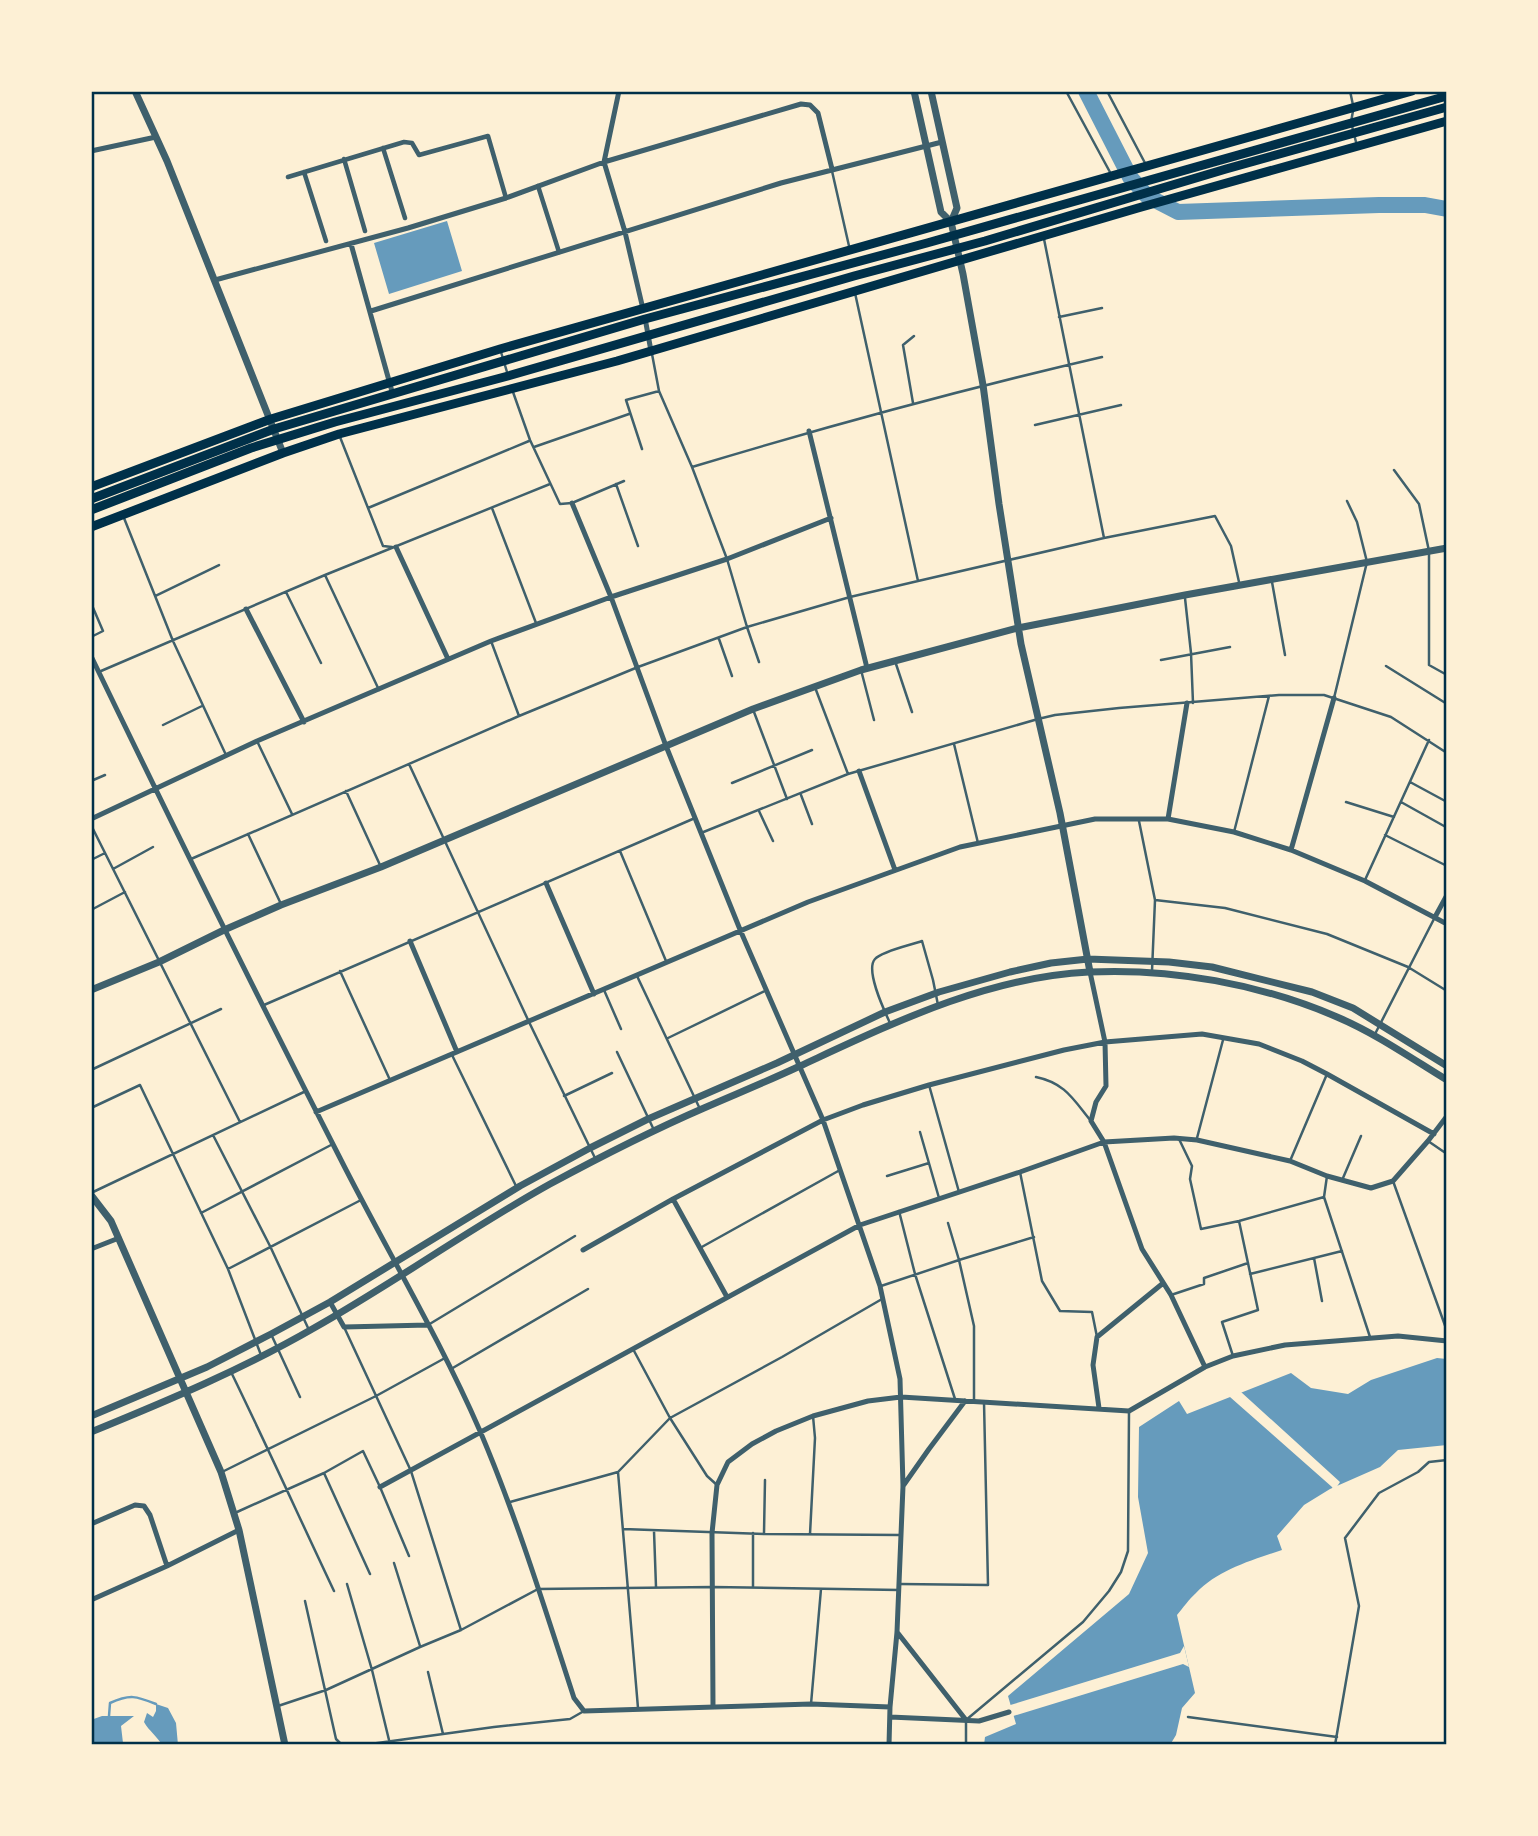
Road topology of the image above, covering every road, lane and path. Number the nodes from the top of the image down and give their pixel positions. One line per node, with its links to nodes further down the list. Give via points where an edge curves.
1 (135, 91): 16 (street)
2 (619, 91): 23 (street)
3 (914, 91): 18 (street)
4 (931, 91): 17 (street)
5 (1066, 91): 28 (lane)
6 (1107, 91): 24 (lane)
7 (1350, 91): 11 (lane)
8 (1410, 92): 10 (main road); 11 (main road)
9 (1447, 96): 10 (main road)
10 (1412, 106): 14 (main road)
11 (1354, 107): 14 (lane); 24 (main road)
12 (1447, 107): 15 (main road)
13 (1447, 121): 19 (main road)
14 (1351, 122): 15 (lane); 30 (main road)
15 (1354, 133): 19 (lane); 40 (main road)
16 (156, 137): 21 (street); 44 (street)
17 (942, 142): 18 (street); 33 (street, via 957,208)
18 (927, 146): 25 (street); 33 (street, via 941,212)
19 (1357, 147): 37 (main road)
20 (383, 148): 22 (street); 31 (street, via 412,143 419,155 488,136); 32 (street)
21 (91, 151)
22 (344, 159): 26 (street); 34 (street)
23 (604, 162): 25 (street, via 801,104 818,113); 29 (street); 35 (street)
24 (1146, 166): 28 (main road)
25 (832, 169): 35 (street); 41 (lane)
26 (304, 172): 27 (street); 38 (street)
27 (288, 177)
28 (1107, 177): 30 (main road); 33 (main road)
29 (538, 186): 31 (street); 42 (street)
30 (1108, 192): 36 (main road)
31 (506, 198): 39 (street)
32 (405, 218)
33 (951, 222): 36 (street); 41 (main road)
34 (365, 231)
35 (625, 232): 42 (street); 46 (street)
36 (954, 236): 40 (street); 50 (main road)
37 (1043, 236): 43 (main road); 49 (lane)
38 (326, 241)
39 (351, 244): 44 (street); 48 (street)
40 (957, 249): 43 (street); 51 (main road)
41 (849, 250): 46 (main road)
42 (559, 252): 48 (street)
43 (960, 261): 45 (main road); 60 (street)
44 (215, 280): 69 (street)
45 (855, 292): 54 (main road); 66 (lane)
46 (643, 308): 50 (street); 53 (main road)
47 (1102, 308): 49 (lane)
48 (371, 311): 59 (street)
49 (1059, 317): 57 (lane)
50 (645, 319): 51 (street); 56 (main road)
51 (648, 336): 54 (street); 58 (main road)
52 (914, 336): 64 (lane, via 903,345)
53 (500, 348): 56 (lane); 59 (main road)
54 (651, 351): 61 (main road); 62 (lane)
55 (1102, 357): 57 (lane)
56 (504, 362): 58 (lane); 63 (main road)
57 (1068, 365): 60 (lane); 68 (lane)
58 (508, 376): 73 (main road)
59 (390, 383): 63 (street); 69 (main road)
60 (983, 385): 64 (lane); 99 (street)
61 (512, 389): 72 (main road); 74 (lane)
62 (659, 391): 67 (lane, via 626,400); 78 (lane)
63 (393, 395): 69 (main road)
64 (913, 403): 66 (lane)
65 (1121, 405): 68 (lane)
66 (882, 412): 71 (lane); 104 (lane)
67 (629, 414): 75 (lane); 76 (lane)
68 (1078, 415): 70 (lane); 93 (lane)
69 (273, 424): 73 (street); 83 (main road); 84 (main road)
70 (1035, 425)
71 (809, 432): 78 (lane); 91 (street)
72 (339, 434): 77 (main road); 87 (lane)
73 (278, 439): 77 (street); 89 (main road)
74 (530, 440): 75 (lane); 87 (lane)
75 (534, 447): 81 (lane)
76 (642, 449)
77 (283, 453): 90 (main road)
78 (692, 467): 98 (lane)
79 (1394, 470): 97 (lane, via 1419,504)
80 (624, 481): 82 (lane)
81 (550, 484): 86 (lane, via 560,504); 88 (lane)
82 (616, 484): 86 (lane); 94 (lane)
83 (91, 487)
84 (91, 499)
85 (1347, 500): 100 (lane)
86 (572, 503): 109 (street)
87 (368, 508): 95 (lane, via 383,546)
88 (492, 508): 95 (lane); 113 (lane)
89 (91, 510)
90 (123, 515): 92 (main road); 108 (lane)
91 (831, 518): 98 (street); 110 (street)
92 (91, 527)
93 (1104, 538): 99 (lane); 105 (lane, via 1214,516 1231,546)
94 (638, 546)
95 (396, 547): 102 (lane); 124 (street)
96 (1447, 548): 97 (street)
97 (1429, 551): 100 (street); 133 (lane, via 1429,665)
98 (727, 559): 109 (street); 114 (lane)
99 (1008, 560): 104 (lane); 115 (street)
100 (1367, 562): 103 (street); 138 (lane)
101 (219, 565): 108 (lane)
102 (325, 575): 106 (lane); 136 (lane)
103 (1272, 580): 105 (street); 122 (lane)
104 (918, 581): 110 (lane)
105 (1240, 585): 107 (street)
106 (286, 592): 112 (lane); 128 (lane)
107 (1185, 595): 115 (street); 121 (lane)
108 (155, 596): 118 (lane)
109 (611, 597): 113 (street); 130 (street)
110 (850, 597): 114 (lane); 131 (street)
111 (91, 603): 116 (lane, via 103,631)
112 (246, 609): 118 (lane); 147 (street)
113 (537, 624): 119 (street)
114 (747, 627): 117 (lane); 127 (lane)
115 (1018, 628): 126 (street); 145 (street)
116 (91, 637)
117 (719, 638): 130 (lane); 134 (lane)
118 (173, 641): 132 (lane); 141 (lane)
119 (491, 641): 124 (street); 144 (lane)
120 (1230, 647): 121 (lane)
121 (1191, 653): 125 (lane); 139 (lane)
122 (1285, 655)
123 (91, 656): 132 (street)
124 (448, 659): 136 (street)
125 (1161, 660)
126 (895, 661): 131 (street); 143 (lane)
127 (759, 662)
128 (321, 663)
129 (1386, 666): 140 (lane)
130 (638, 667): 144 (lane); 152 (street)
131 (864, 669): 135 (street); 146 (lane)
132 (99, 672): 164 (street)
133 (1447, 675)
134 (732, 676)
135 (815, 687): 142 (street); 159 (lane)
136 (379, 690): 147 (street)
137 (1269, 696): 138 (lane); 139 (lane); 182 (lane)
138 (1334, 698): 149 (lane, via 1391,717); 190 (street)
139 (1190, 703): 145 (lane); 177 (street)
140 (1447, 704)
141 (202, 706): 148 (lane); 155 (lane)
142 (753, 709): 152 (street); 157 (lane)
143 (912, 712)
144 (519, 716): 156 (lane)
145 (1038, 719): 151 (lane); 180 (street)
146 (874, 720)
147 (304, 722): 150 (street)
148 (163, 725)
149 (1429, 740): 154 (lane); 162 (lane)
150 (257, 741): 155 (street); 172 (lane)
151 (954, 743): 158 (lane); 188 (lane)
152 (666, 746): 174 (street); 186 (street)
153 (812, 750): 157 (lane)
154 (1447, 752)
155 (226, 755): 164 (street)
156 (409, 764): 165 (lane); 186 (lane)
157 (775, 766): 163 (lane); 167 (lane)
158 (859, 771): 159 (lane); 198 (street)
159 (848, 774): 166 (lane)
160 (105, 775): 161 (lane)
161 (91, 782)
162 (1410, 782): 169 (lane); 170 (lane)
163 (732, 783)
164 (155, 788): 176 (street); 194 (street)
165 (346, 791): 172 (lane); 196 (lane)
166 (801, 793): 167 (lane); 178 (lane)
167 (787, 799): 171 (lane)
168 (1346, 802): 173 (lane)
169 (1401, 802): 173 (lane); 181 (lane)
170 (1447, 803)
171 (759, 811): 183 (lane); 187 (lane)
172 (292, 815): 184 (lane)
173 (1394, 817): 185 (lane)
174 (695, 818): 183 (street); 191 (lane)
175 (1138, 818): 177 (street); 180 (street, via 1095,819); 203 (lane)
176 (91, 819)
177 (1168, 819): 182 (street)
178 (812, 824)
179 (91, 825): 192 (lane)
180 (1062, 826): 188 (street); 212 (street)
181 (1444, 826)
182 (1234, 832): 190 (street)
183 (701, 833): 210 (street)
184 (248, 834): 194 (lane); 204 (lane)
185 (1385, 835): 195 (lane); 199 (lane)
186 (444, 840): 196 (street); 206 (lane)
187 (773, 841)
188 (978, 843): 198 (street)
189 (153, 848): 197 (lane)
190 (1291, 850): 199 (street)
191 (620, 851): 200 (lane); 215 (lane)
192 (105, 853): 193 (lane); 197 (lane)
193 (91, 860)
194 (190, 860): 209 (street)
195 (1447, 866)
196 (381, 867): 204 (street)
197 (113, 869): 201 (lane)
198 (895, 870): 210 (street)
199 (1365, 881): 207 (street)
200 (546, 883): 206 (lane); 226 (street)
201 (125, 892): 205 (lane); 214 (lane)
202 (1447, 895): 207 (street)
203 (1154, 900): 213 (lane); 216 (lane, via 1225,908 1327,934)
204 (281, 905): 209 (street)
205 (91, 910)
206 (479, 912): 211 (lane); 231 (lane)
207 (1435, 917): 208 (street); 216 (lane)
208 (1447, 924)
209 (224, 930): 214 (street); 228 (street)
210 (741, 932): 215 (street); 223 (street)
211 (410, 942): 217 (lane); 241 (street)
212 (1088, 959): 213 (street); 218 (street); 225 (street, via 1010,972)
213 (1153, 961): 219 (lane); 233 (street, via 1212,967 1288,985)
214 (159, 962): 221 (street); 232 (lane)
215 (667, 963): 220 (street)
216 (1408, 967): 224 (lane); 233 (lane)
217 (341, 971): 228 (lane); 250 (lane)
218 (1090, 972): 219 (street); 227 (street, via 1013,983); 239 (street)
219 (1151, 973): 237 (street, via 1260,991 1339,1018)
220 (637, 976): 222 (street); 238 (lane)
221 (91, 990)
222 (604, 990): 226 (street); 235 (lane)
223 (768, 990): 238 (lane); 242 (street)
224 (1447, 991)
225 (935, 993): 227 (lane); 230 (street); 230 (lane, via 922,941 880,955 871,967)
226 (594, 994): 231 (street)
227 (938, 1005): 234 (street)
228 (262, 1006): 252 (street)
229 (221, 1009): 232 (lane)
230 (885, 1012): 234 (lane); 242 (street)
231 (529, 1022): 241 (street); 253 (lane)
232 (190, 1024): 245 (lane); 262 (lane)
233 (1380, 1024): 237 (lane); 243 (street)
234 (891, 1025): 244 (street)
235 (621, 1029)
236 (1223, 1036): 239 (street); 247 (street, via 1259,1044); 269 (lane)
237 (1374, 1037): 249 (street)
238 (668, 1038): 254 (lane)
239 (1105, 1042): 251 (street); 261 (street, via 1106,1086)
240 (617, 1052): 259 (lane)
241 (454, 1053): 250 (street); 285 (lane)
242 (794, 1054): 244 (street); 254 (street)
243 (1447, 1066)
244 (799, 1067): 256 (street); 260 (street)
245 (91, 1070)
246 (611, 1073): 253 (lane)
247 (1327, 1074): 265 (street); 277 (lane)
248 (1036, 1077): 261 (lane, via 1052,1080)
249 (1447, 1080)
250 (390, 1081): 257 (street)
251 (929, 1085): 260 (street); 287 (lane)
252 (306, 1091): 257 (street); 262 (lane)
253 (564, 1096): 273 (lane)
254 (694, 1098): 256 (lane); 259 (street)
255 (91, 1108): 274 (lane, via 140,1085)
256 (700, 1110): 263 (street)
257 (316, 1112): 272 (street)
258 (1447, 1116): 265 (street)
259 (648, 1119): 263 (lane); 273 (street)
260 (823, 1120): 279 (street); 291 (street)
261 (1091, 1121): 271 (street)
262 (240, 1122): 266 (lane)
263 (654, 1131): 276 (street)
264 (920, 1132): 278 (lane)
265 (1434, 1133): 270 (street)
266 (213, 1135): 274 (lane); 286 (lane)
267 (1361, 1136): 283 (lane)
268 (1179, 1139): 269 (street); 271 (street); 295 (lane, via 1192,1166 1190,1179 1201,1228)
269 (1197, 1140): 277 (street)
270 (1428, 1141): 275 (lane); 284 (street)
271 (1104, 1142): 280 (street); 314 (street, via 1142,1249)
272 (333, 1144): 286 (lane); 292 (street)
273 (590, 1148): 276 (lane); 285 (street)
274 (172, 1154): 288 (lane); 294 (lane)
275 (1447, 1154)
276 (596, 1160): 313 (street)
277 (1290, 1161): 282 (street)
278 (929, 1163): 281 (lane); 290 (lane)
279 (841, 1170): 297 (street); 302 (lane)
280 (1020, 1172): 287 (street); 299 (lane)
281 (887, 1176)
282 (1327, 1176): 283 (street); 289 (lane)
283 (1342, 1181): 284 (street, via 1371,1188)
284 (1393, 1181): 327 (lane)
285 (517, 1188): 308 (street)
286 (242, 1191): 294 (lane); 301 (lane)
287 (959, 1192): 290 (street)
288 (91, 1194): 300 (street)
289 (1324, 1197): 295 (lane); 305 (lane)
290 (939, 1198): 293 (street)
291 (673, 1199): 302 (street); 304 (street)
292 (361, 1200): 301 (lane); 308 (street)
293 (899, 1212): 297 (street); 311 (lane)
294 (201, 1213): 310 (lane)
295 (1239, 1221): 309 (lane)
296 (948, 1223): 307 (lane)
297 (860, 1225): 315 (street); 318 (street)
298 (575, 1236): 324 (lane)
299 (1034, 1237): 307 (lane); 329 (lane, via 1042,1281 1060,1311 1092,1312)
300 (119, 1238): 303 (street); 341 (street)
301 (270, 1247): 310 (lane); 323 (lane)
302 (700, 1248): 318 (street)
303 (91, 1249)
304 (583, 1251)
305 (1342, 1251): 306 (lane); 330 (lane)
306 (1314, 1258): 312 (lane); 321 (lane)
307 (959, 1260): 311 (lane); 348 (lane, via 974,1325)
308 (394, 1262): 313 (street); 320 (street)
309 (1248, 1264): 312 (lane); 317 (lane)
310 (228, 1269): 332 (lane)
311 (915, 1274): 315 (lane); 346 (lane)
312 (1250, 1274): 336 (lane, via 1258,1310 1222,1322)
313 (401, 1275): 322 (street); 324 (street)
314 (1163, 1283): 317 (street); 329 (street)
315 (880, 1286): 319 (street)
316 (588, 1289): 339 (lane)
317 (1171, 1295): 338 (street)
318 (727, 1297): 334 (street)
319 (883, 1298): 345 (street); 354 (lane)
320 (330, 1301): 322 (street); 323 (street)
321 (1322, 1301)
322 (338, 1314): 325 (street); 326 (street)
323 (303, 1317): 326 (lane); 328 (street)
324 (428, 1325): 325 (street); 337 (street)
325 (344, 1327): 343 (lane)
326 (309, 1331): 333 (street)
327 (1447, 1331)
328 (271, 1334): 332 (street); 333 (lane)
329 (1097, 1337): 350 (street, via 1093,1364)
330 (1371, 1338): 331 (street); 336 (street, via 1285,1345)
331 (1447, 1341)
332 (255, 1342): 335 (lane); 341 (street)
333 (277, 1348): 335 (street); 344 (lane)
334 (633, 1349): 354 (lane); 356 (street)
335 (261, 1356): 340 (street)
336 (1233, 1356): 338 (street)
337 (445, 1358): 339 (street); 343 (lane)
338 (1205, 1367): 351 (street)
339 (451, 1369): 356 (street)
340 (231, 1371): 342 (street); 357 (lane)
341 (180, 1379): 342 (street); 352 (street)
342 (186, 1392): 355 (street); 360 (street)
343 (376, 1396): 357 (lane); 359 (lane)
344 (300, 1397)
345 (901, 1397): 346 (street); 353 (street); 365 (street)
346 (955, 1400): 347 (street)
347 (965, 1401): 348 (street); 365 (street)
348 (974, 1402): 349 (street)
349 (984, 1402): 350 (street); 387 (lane, via 988,1585)
350 (1099, 1408): 351 (street)
351 (1129, 1411): 409 (lane, via 1128,1551 1121,1572 1083,1622)
352 (91, 1416)
353 (813, 1416): 364 (street, via 752,1444 728,1462); 377 (lane)
354 (670, 1418): 361 (lane); 364 (lane)
355 (91, 1432)
356 (480, 1432): 359 (street); 368 (street)
357 (269, 1449): 360 (lane); 367 (lane)
358 (1447, 1460): 411 (lane, via 1429,1462 1379,1493 1345,1538 1359,1606)
359 (411, 1471): 366 (street); 394 (lane)
360 (221, 1472): 369 (street)
361 (618, 1472): 368 (lane); 371 (lane)
362 (324, 1473): 366 (lane, via 363,1451); 367 (lane); 382 (lane)
363 (765, 1480): 376 (lane)
364 (717, 1485): 374 (street)
365 (904, 1486): 378 (street)
366 (380, 1487): 379 (lane)
367 (286, 1490): 369 (lane); 391 (lane)
368 (508, 1503): 390 (street)
369 (233, 1513): 372 (street)
370 (91, 1524): 381 (street, via 135,1505 145,1506)
371 (623, 1529): 373 (lane); 388 (lane)
372 (239, 1531): 381 (street); 402 (street)
373 (654, 1531): 374 (lane); 384 (lane)
374 (712, 1533): 375 (lane); 385 (street)
375 (753, 1534): 376 (lane); 386 (lane)
376 (764, 1534): 377 (lane)
377 (810, 1534): 378 (lane)
378 (902, 1535): 387 (street)
379 (409, 1556)
380 (394, 1563): 396 (lane)
381 (167, 1566): 392 (street)
382 (370, 1574)
383 (347, 1584): 397 (lane)
384 (656, 1587): 385 (lane); 388 (lane)
385 (713, 1587): 386 (lane); 401 (street)
386 (754, 1587): 389 (lane)
387 (900, 1587): 389 (lane); 395 (street)
388 (628, 1588): 390 (lane); 404 (lane)
389 (821, 1588): 400 (lane)
390 (538, 1589): 394 (lane); 405 (street, via 574,1698)
391 (334, 1591)
392 (91, 1600)
393 (305, 1601): 399 (lane)
394 (461, 1630): 396 (lane)
395 (897, 1632): 403 (street); 409 (street)
396 (420, 1647): 397 (lane)
397 (372, 1670): 399 (lane); 412 (lane)
398 (428, 1672): 410 (lane)
399 (326, 1690): 402 (lane); 414 (lane, via 336,1739)
400 (811, 1704): 401 (street); 403 (street)
401 (713, 1706): 404 (street)
402 (277, 1707): 413 (street)
403 (890, 1707): 407 (street)
404 (638, 1708): 405 (street)
405 (584, 1711): 410 (lane, via 570,1719)
406 (1009, 1713): 409 (street)
407 (890, 1717): 409 (street); 416 (street)
408 (1188, 1717): 411 (lane)
409 (967, 1720): 417 (lane)
410 (443, 1734): 412 (lane)
411 (1337, 1737): 418 (lane)
412 (390, 1741): 415 (lane)
413 (285, 1745)
414 (342, 1745)
415 (363, 1745)
416 (889, 1745)
417 (966, 1745)
418 (1335, 1745)

